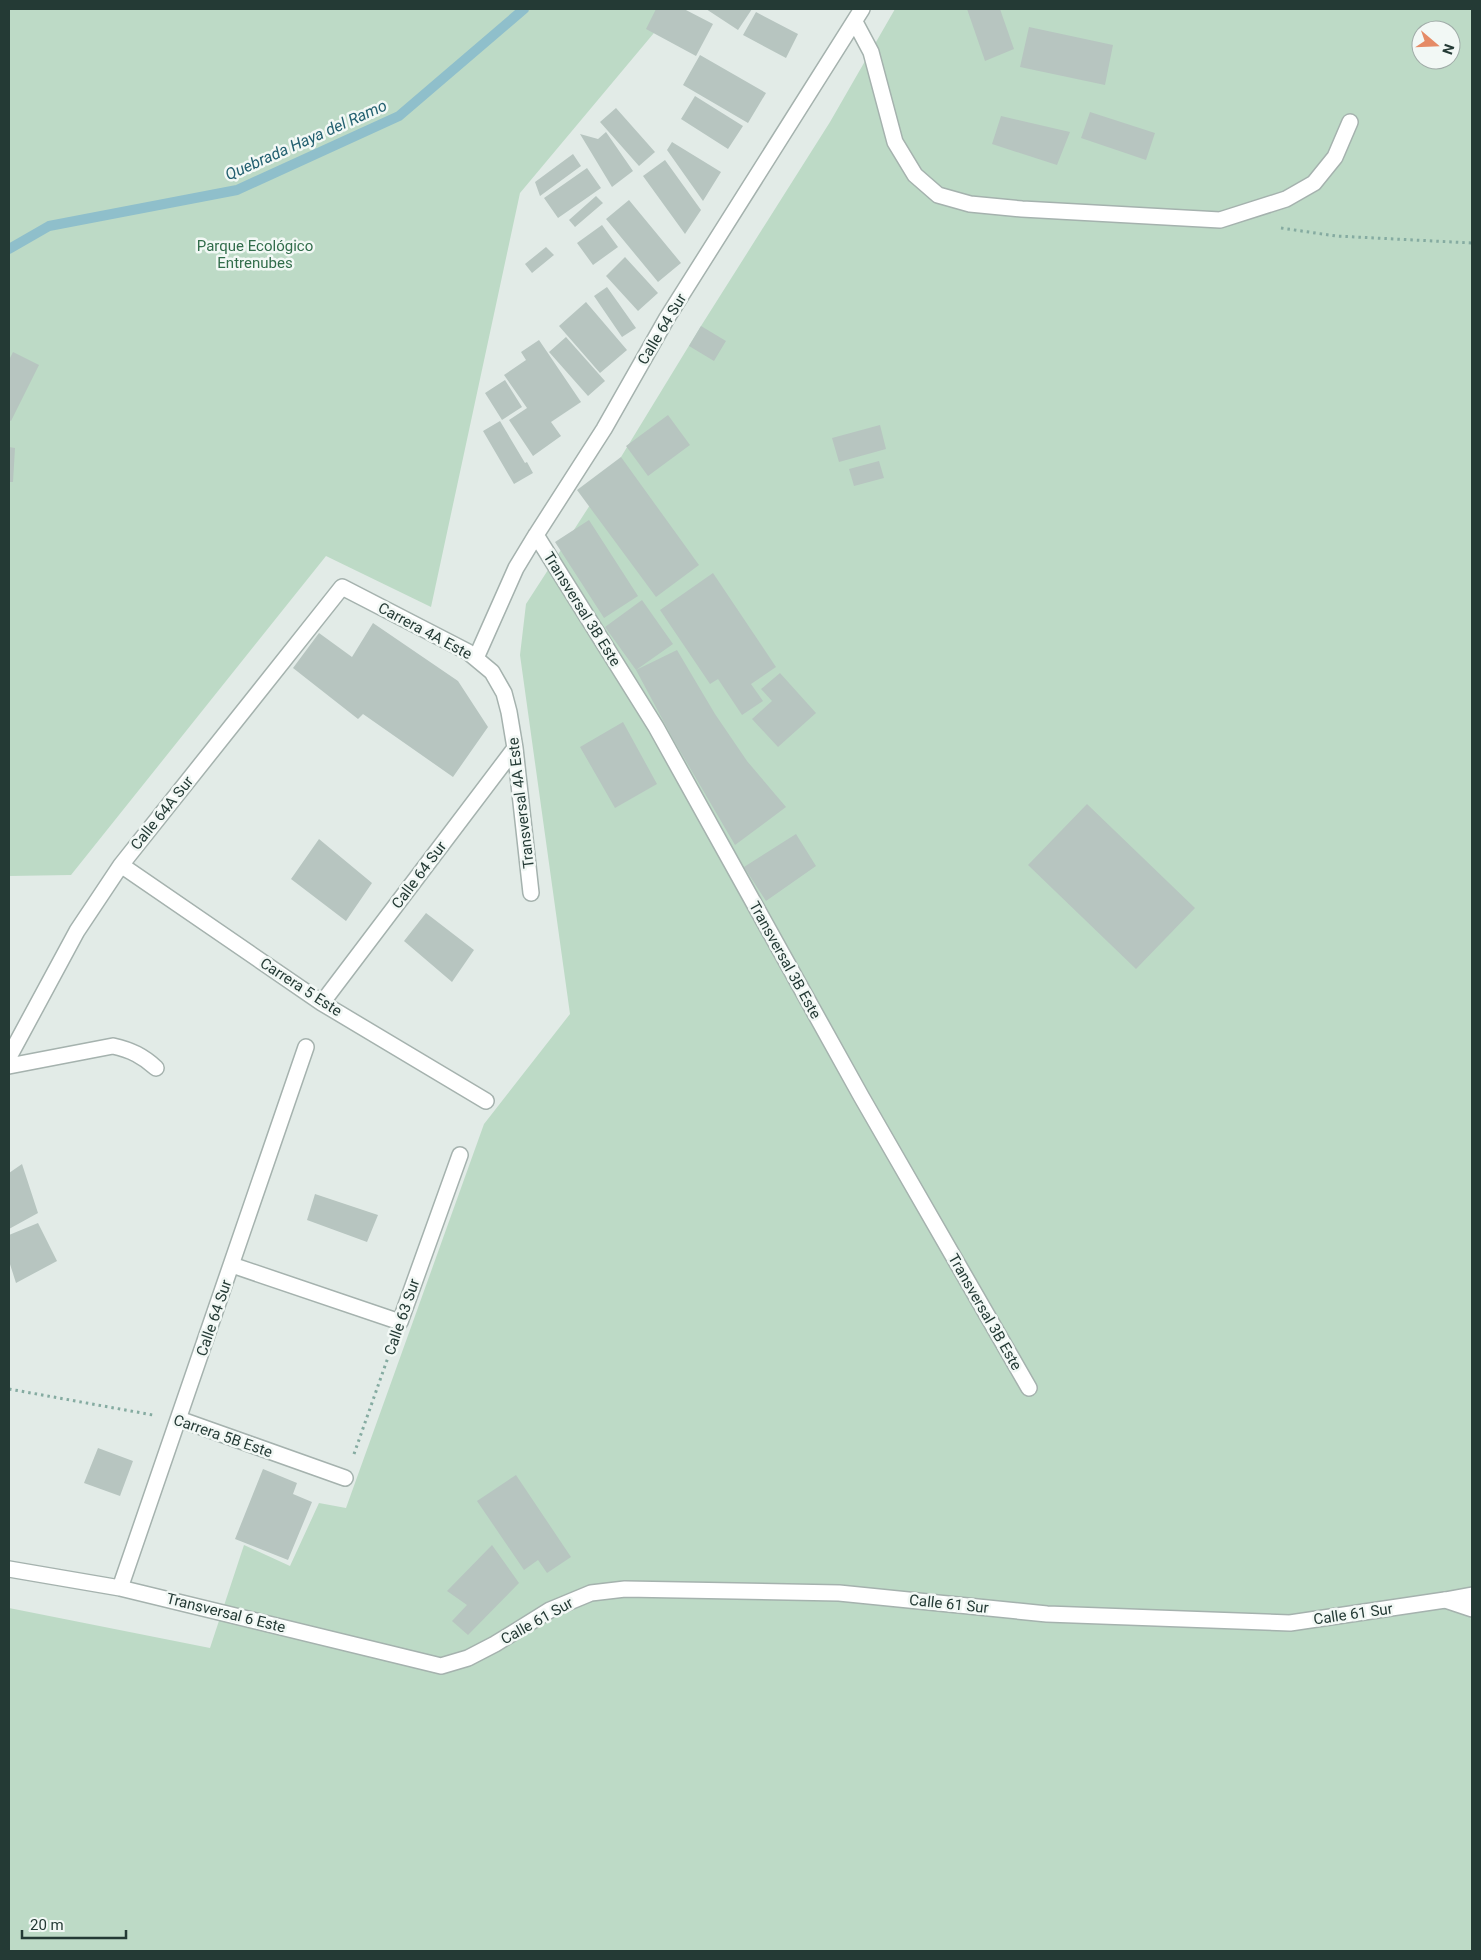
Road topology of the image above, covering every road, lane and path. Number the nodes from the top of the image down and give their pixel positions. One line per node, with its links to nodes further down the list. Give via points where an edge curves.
1 (858, 15): 2 (street, via 895,142 915,175 938,195 970,204 1220,220 1286,199 1314,183 1335,157); 5 (street, Calle 64 Sur, via 667,318 600,435)
2 (1350, 122)
3 (1278, 228): 4 (path, via 1336,236)
4 (1472, 243)
5 (536, 535): 7 (street, Calle 64 Sur, via 516,568); 21 (street, Transversal 3B Este, via 656,727 861,1096)
6 (342, 588): 7 (street, Carrera 4A Este); 10 (street, Calle 64A Sur)
7 (476, 658): 8 (street, Carrera 4A Este, via 492,672 504,693)
8 (509, 712): 9 (street, Transversal 4A Este)
9 (515, 748): 11 (street, Transversal 4A Este); 12 (street, Calle 64 Sur)
10 (121, 865): 12 (street, Carrera 5 Este); 14 (street, Calle 64A Sur, via 77,931)
11 (531, 894)
12 (322, 1003): 17 (street, Carrera 5 Este)
13 (306, 1047): 19 (street, Calle 64 Sur)
14 (9, 1057)
15 (9, 1066): 16 (street, via 114,1046 129,1049)
16 (156, 1068)
17 (486, 1101)
18 (460, 1155): 20 (street, Calle 63 Sur)
19 (232, 1265): 20 (street); 23 (street, Calle 64 Sur)
20 (400, 1322): 24 (path, Calle 63 Sur)
21 (1029, 1388)
22 (9, 1389): 23 (path, Carrera 5B Este)
23 (179, 1419): 24 (street, Carrera 5B Este); 26 (street, Calle 64 Sur)
24 (345, 1478)
25 (9, 1569): 26 (street, Transversal 6 Este)
26 (120, 1588): 30 (street, Transversal 6 Este)
27 (1472, 1595): 28 (street)
28 (1445, 1600): 29 (street, Calle 61 Sur); 30 (street, Calle 61 Sur, via 1290,1623 1047,1614 839,1593 625,1590 591,1593 550,1610 468,1658)
29 (1472, 1608)
30 (441, 1666)

